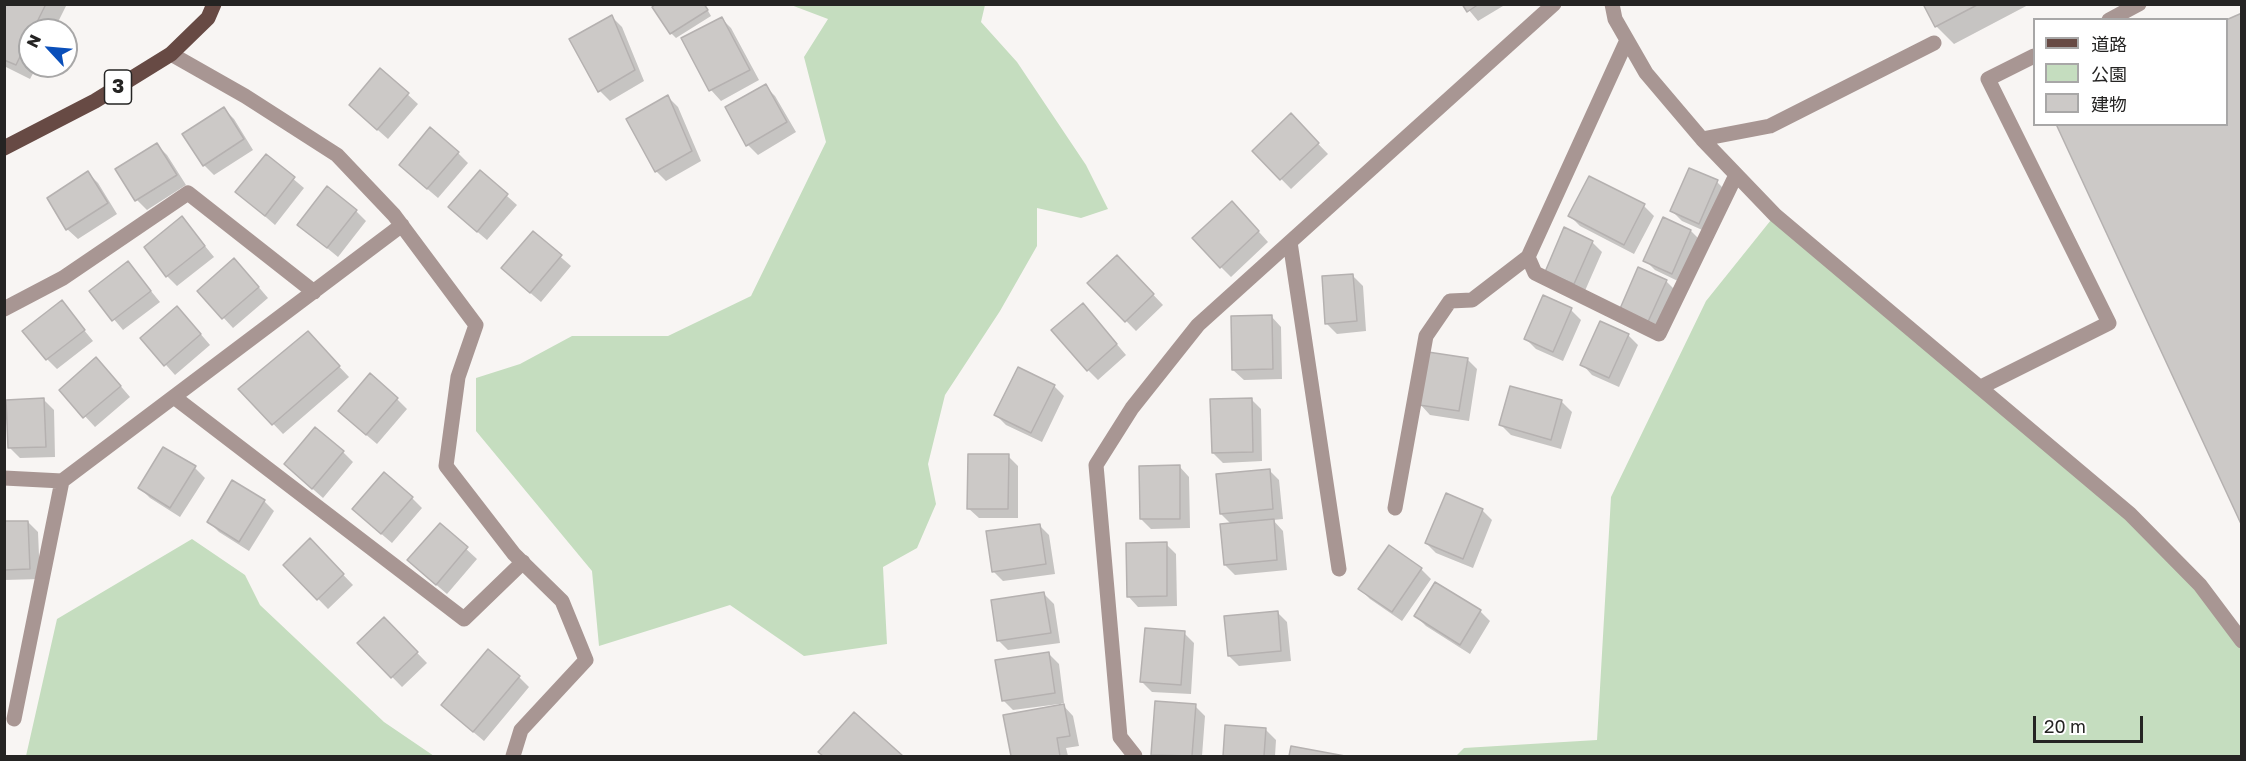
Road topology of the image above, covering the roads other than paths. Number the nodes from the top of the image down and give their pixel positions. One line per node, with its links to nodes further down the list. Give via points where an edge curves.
1 (214, 4): 8 (main road, 3, via 208,18)
2 (1554, 4): 14 (street)
3 (1612, 4): 6 (street, via 1615,20)
4 (2139, 4): 5 (street)
5 (2113, 18)
6 (1627, 40): 10 (street, via 1646,73); 15 (street)
7 (1934, 44): 10 (street, via 1770,126)
8 (171, 54): 11 (main road, 3, via 95,101); 13 (street, via 337,155)
9 (2033, 56): 18 (street, via 1988,79 2109,323)
10 (1702, 139): 12 (street)
11 (6, 144)
12 (1736, 175): 15 (street, via 1659,334 1535,273); 18 (street, via 1775,215)
13 (402, 225): 16 (street); 23 (street, via 476,325 458,377 446,466)
14 (1290, 242): 24 (street); 28 (street, via 1198,325 1132,408 1096,465 1120,737)
15 (1528, 257): 22 (street, via 1472,300 1450,301 1426,336)
16 (314, 292): 17 (street, via 188,193 63,278); 19 (street)
17 (4, 309)
18 (1980, 387): 25 (street, via 2130,514 2200,585)
19 (174, 397): 21 (street); 23 (street, via 464,620)
20 (4, 478): 21 (street)
21 (62, 481): 26 (street)
22 (1395, 508)
23 (523, 562): 27 (street, via 562,601 586,660 521,730)
24 (1338, 569)
25 (2241, 638)
26 (14, 719)
27 (513, 756)
28 (1135, 756)

